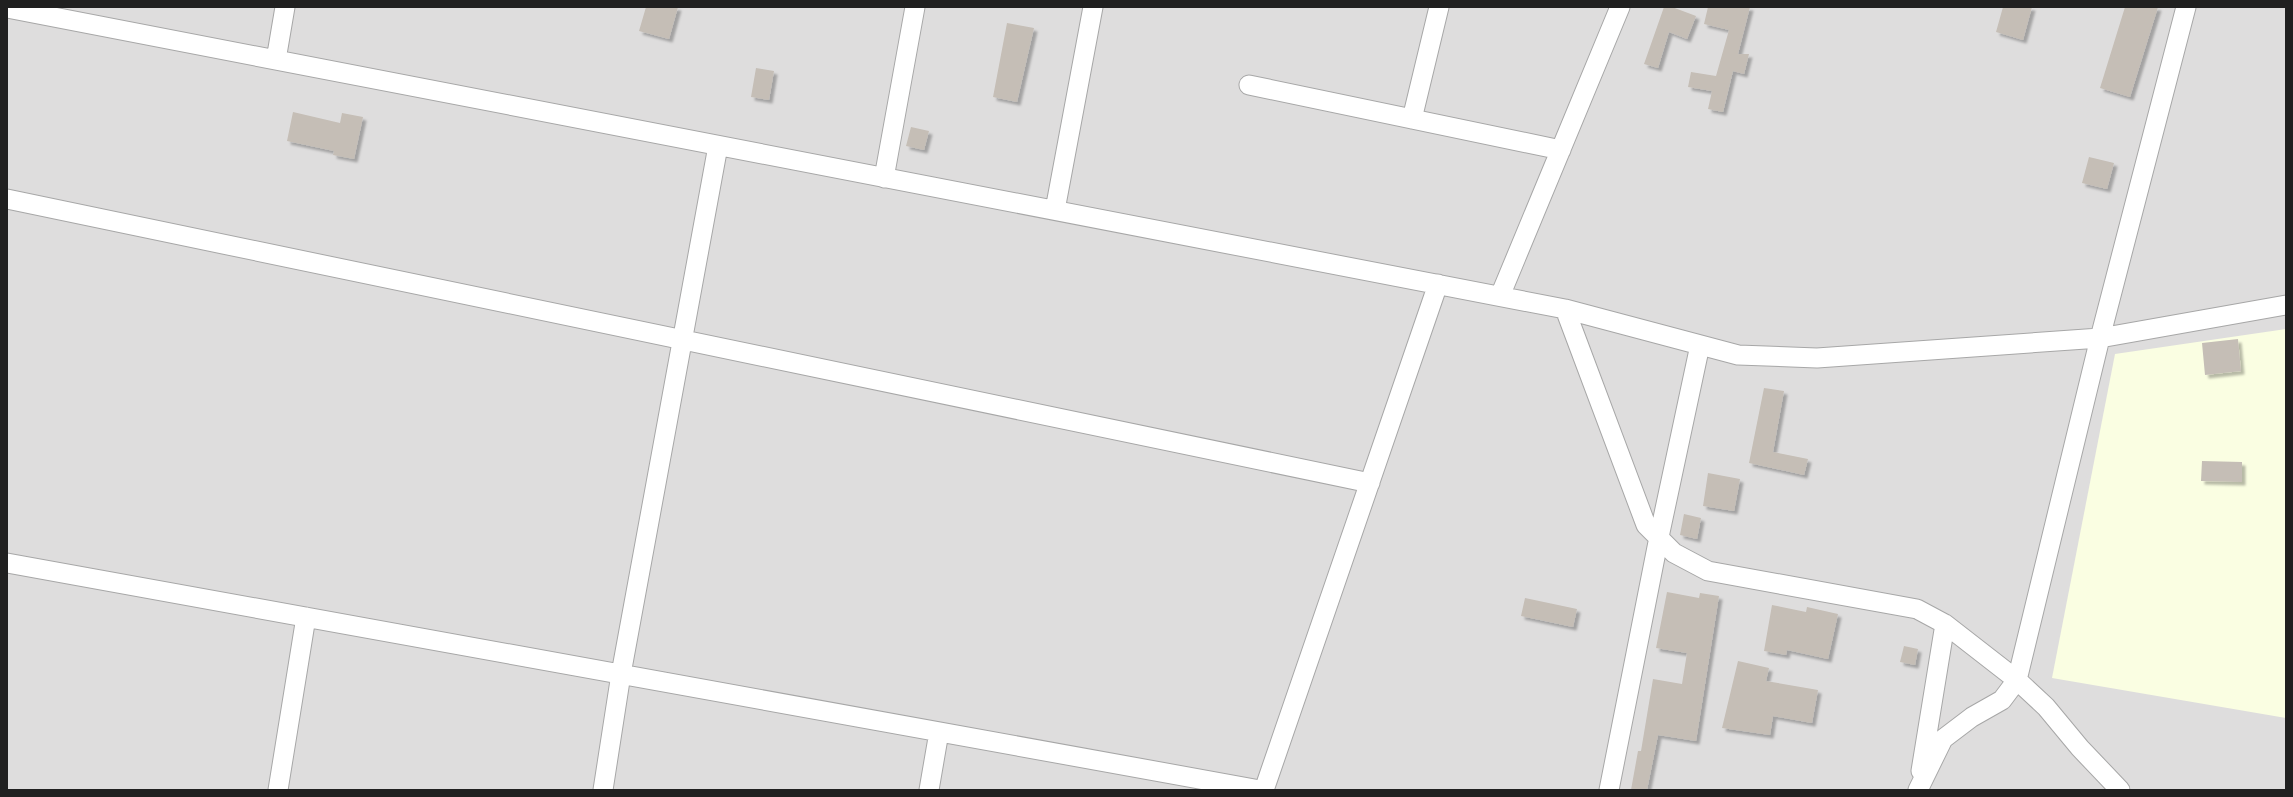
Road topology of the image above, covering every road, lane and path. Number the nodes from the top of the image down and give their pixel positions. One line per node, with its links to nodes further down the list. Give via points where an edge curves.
1 (285, 7): 9 (street)
2 (915, 7): 14 (street)
3 (1093, 7): 16 (street)
4 (1439, 7): 11 (street)
5 (1620, 7): 13 (street)
6 (2186, 7): 21 (street)
7 (7, 8): 8 (street)
8 (83, 15): 9 (street)
9 (276, 60): 12 (street)
10 (1249, 85): 11 (street)
11 (1412, 119): 13 (street)
12 (718, 146): 14 (street); 22 (street)
13 (1561, 150): 18 (street)
14 (884, 178): 16 (street)
15 (7, 199): 22 (street)
16 (1055, 210): 17 (street)
17 (1438, 284): 18 (street); 24 (street)
18 (1500, 296): 20 (street)
19 (2286, 305): 21 (street)
20 (1565, 309): 23 (street); 25 (street, via 1646,525)
21 (2100, 338): 23 (street, via 1817,358 1738,355); 30 (street)
22 (682, 340): 24 (street); 29 (street)
23 (1700, 345): 25 (street)
24 (1370, 483): 36 (street)
25 (1659, 537): 28 (street, via 1674,553 1708,571 1917,608); 37 (street)
26 (7, 563): 27 (street)
27 (306, 617): 29 (street); 32 (street)
28 (1945, 624): 30 (street); 38 (street)
29 (621, 674): 31 (street); 33 (street)
30 (2017, 680): 38 (street, via 2002,700 1972,717 1943,739); 39 (street, via 2046,707)
31 (939, 732): 34 (street); 35 (street)
32 (278, 790)
33 (603, 790)
34 (929, 790)
35 (1260, 790)
36 (1264, 790)
37 (1609, 790)
38 (1918, 790)
39 (2120, 790)

